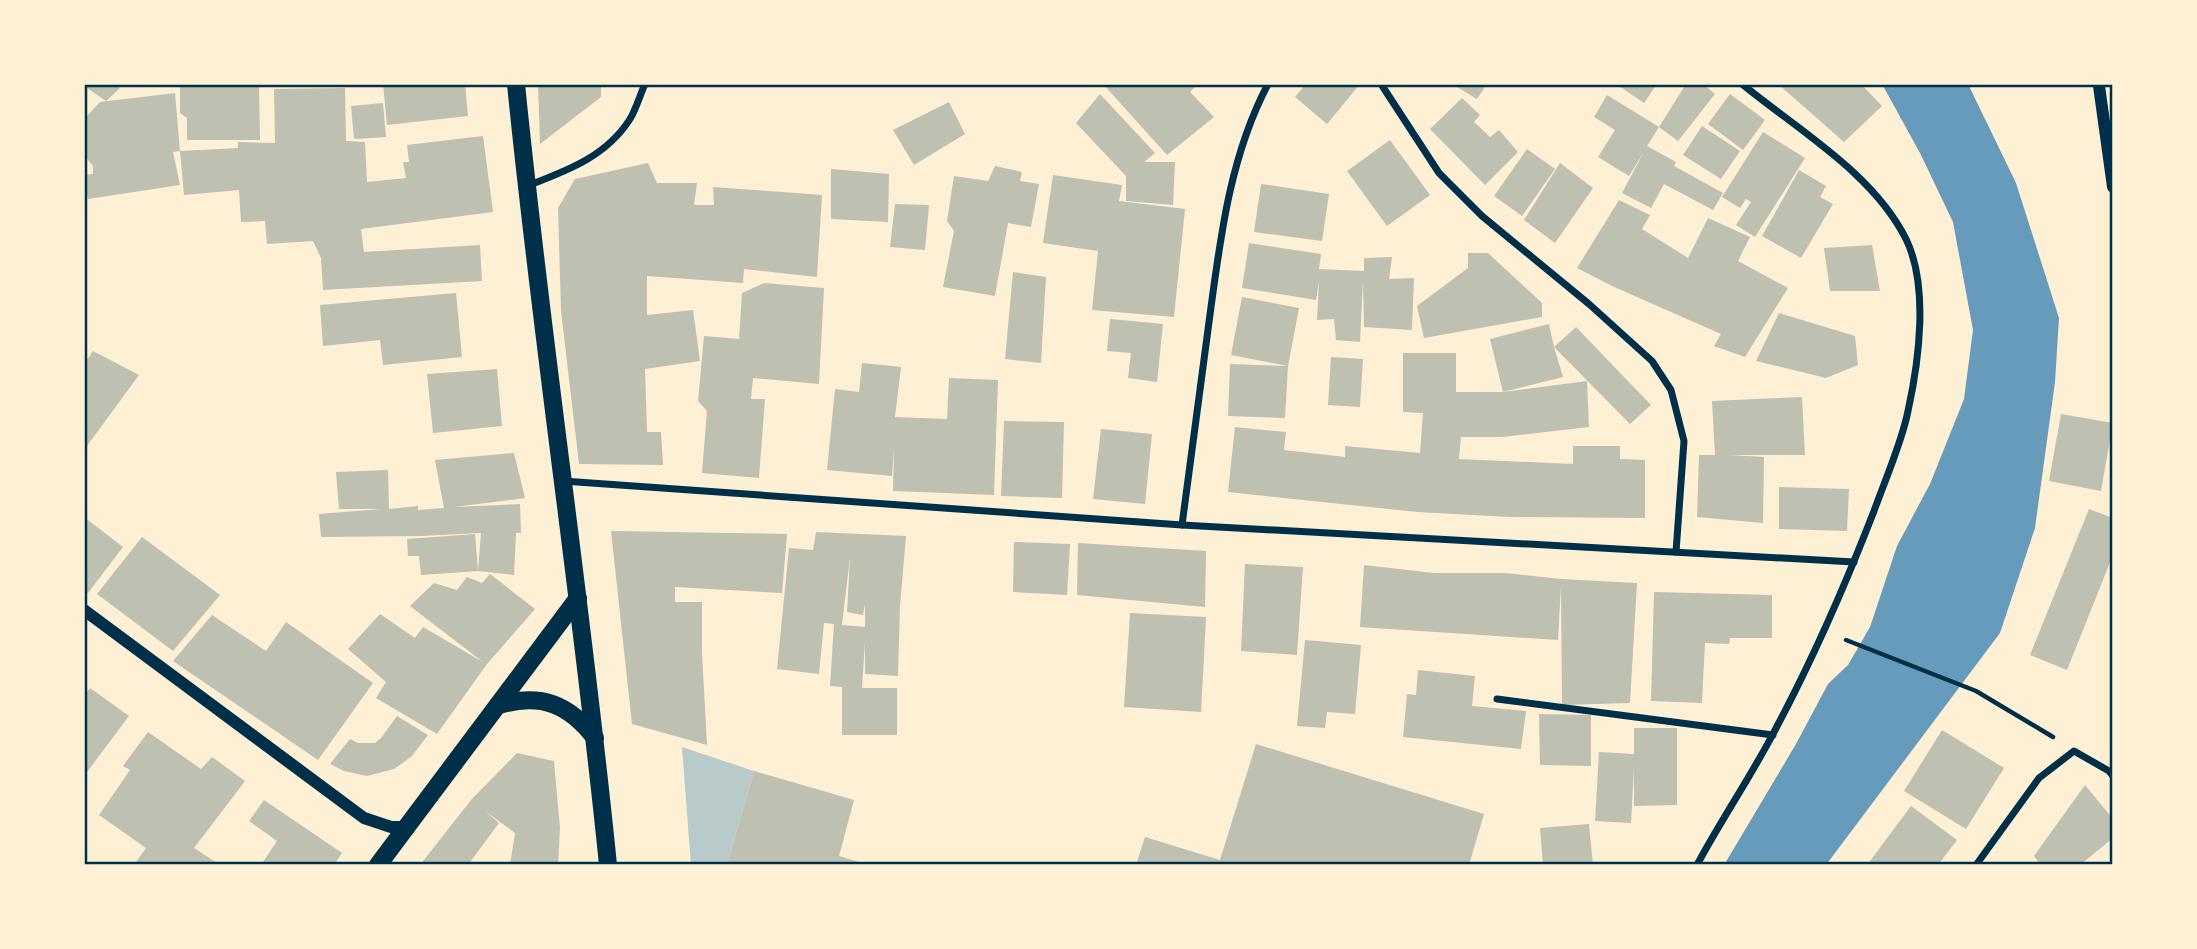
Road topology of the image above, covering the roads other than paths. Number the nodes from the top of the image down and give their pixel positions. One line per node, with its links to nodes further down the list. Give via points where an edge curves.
1 (516, 84): 8 (main road)
2 (645, 84): 8 (street, via 630,118 610,144 579,165)
3 (1268, 84): 11 (street, via 1231,182)
4 (1381, 84): 12 (street, via 1439,173 1482,216 1652,361 1671,390 1684,441)
5 (1742, 84): 13 (street, via 1863,181 1888,208 1907,241 1918,281 1920,335 1908,412)
6 (2098, 85): 7 (street); 9 (street)
7 (2113, 105)
8 (526, 187): 10 (main road)
9 (2113, 187)
10 (563, 481): 11 (street); 14 (main road)
11 (1182, 525): 12 (street)
12 (1676, 552): 13 (street)
13 (1854, 562): 18 (street)
14 (578, 598): 17 (main road); 19 (main road)
15 (84, 610): 21 (street, via 364,818)
16 (1497, 699): 18 (street)
17 (499, 705): 19 (main road, via 526,700 552,703 584,723); 21 (main road)
18 (1773, 735): 24 (street)
19 (595, 738): 23 (main road)
20 (2113, 776): 25 (street, via 2074,751 2039,778)
21 (405, 827): 22 (main road)
22 (378, 865)
23 (608, 865)
24 (1697, 865)
25 (1976, 865)

